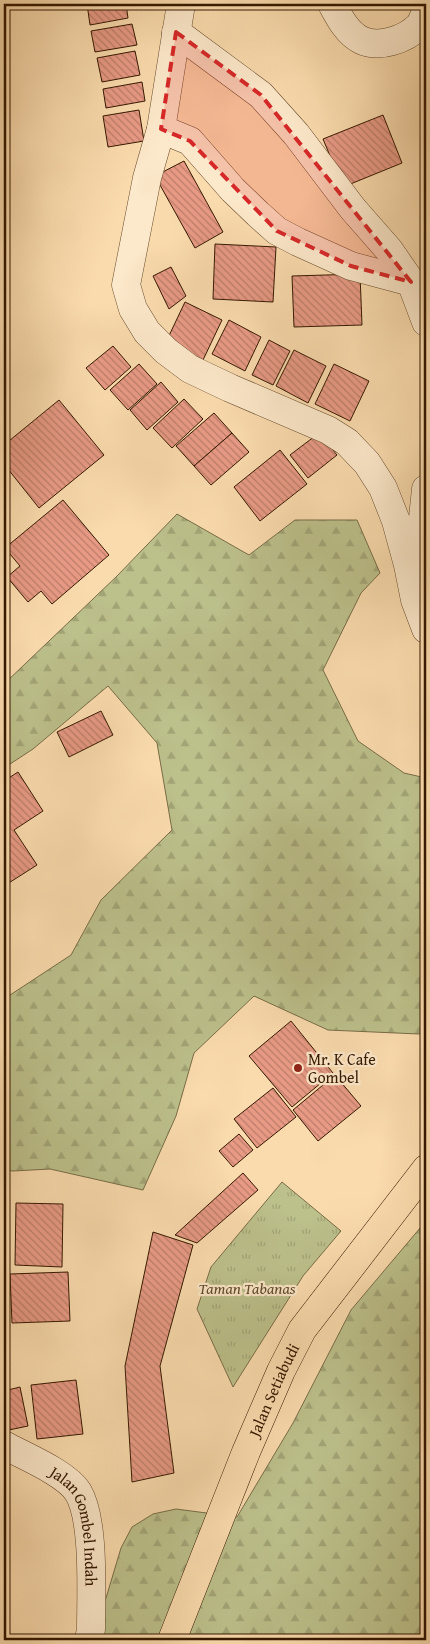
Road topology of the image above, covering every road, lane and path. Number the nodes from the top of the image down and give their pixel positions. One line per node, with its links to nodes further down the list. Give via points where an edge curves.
1 (181, 4): 4 (street)
2 (332, 4): 3 (street, via 343,25 361,40 379,44 406,36 420,24)
3 (426, 12)
4 (176, 32): 5 (street); 6 (street, via 261,95 296,134)
5 (162, 128): 6 (street, via 190,141 233,190 277,230 351,266); 9 (street, via 147,178 126,285 136,315 147,332 190,370 328,430 347,442 367,463 383,488 396,521)
6 (411, 282): 7 (street)
7 (426, 322)
8 (426, 490): 9 (street)
9 (415, 600): 10 (street)
10 (426, 629)
11 (426, 1169): 14 (highway, Jalan Setiabudi, via 302,1330 280,1371 246,1452)
12 (4, 1445): 13 (street, Jalan Gombel Indah, via 59,1475 77,1492 85,1510 90,1544)
13 (89, 1640)
14 (172, 1640)

